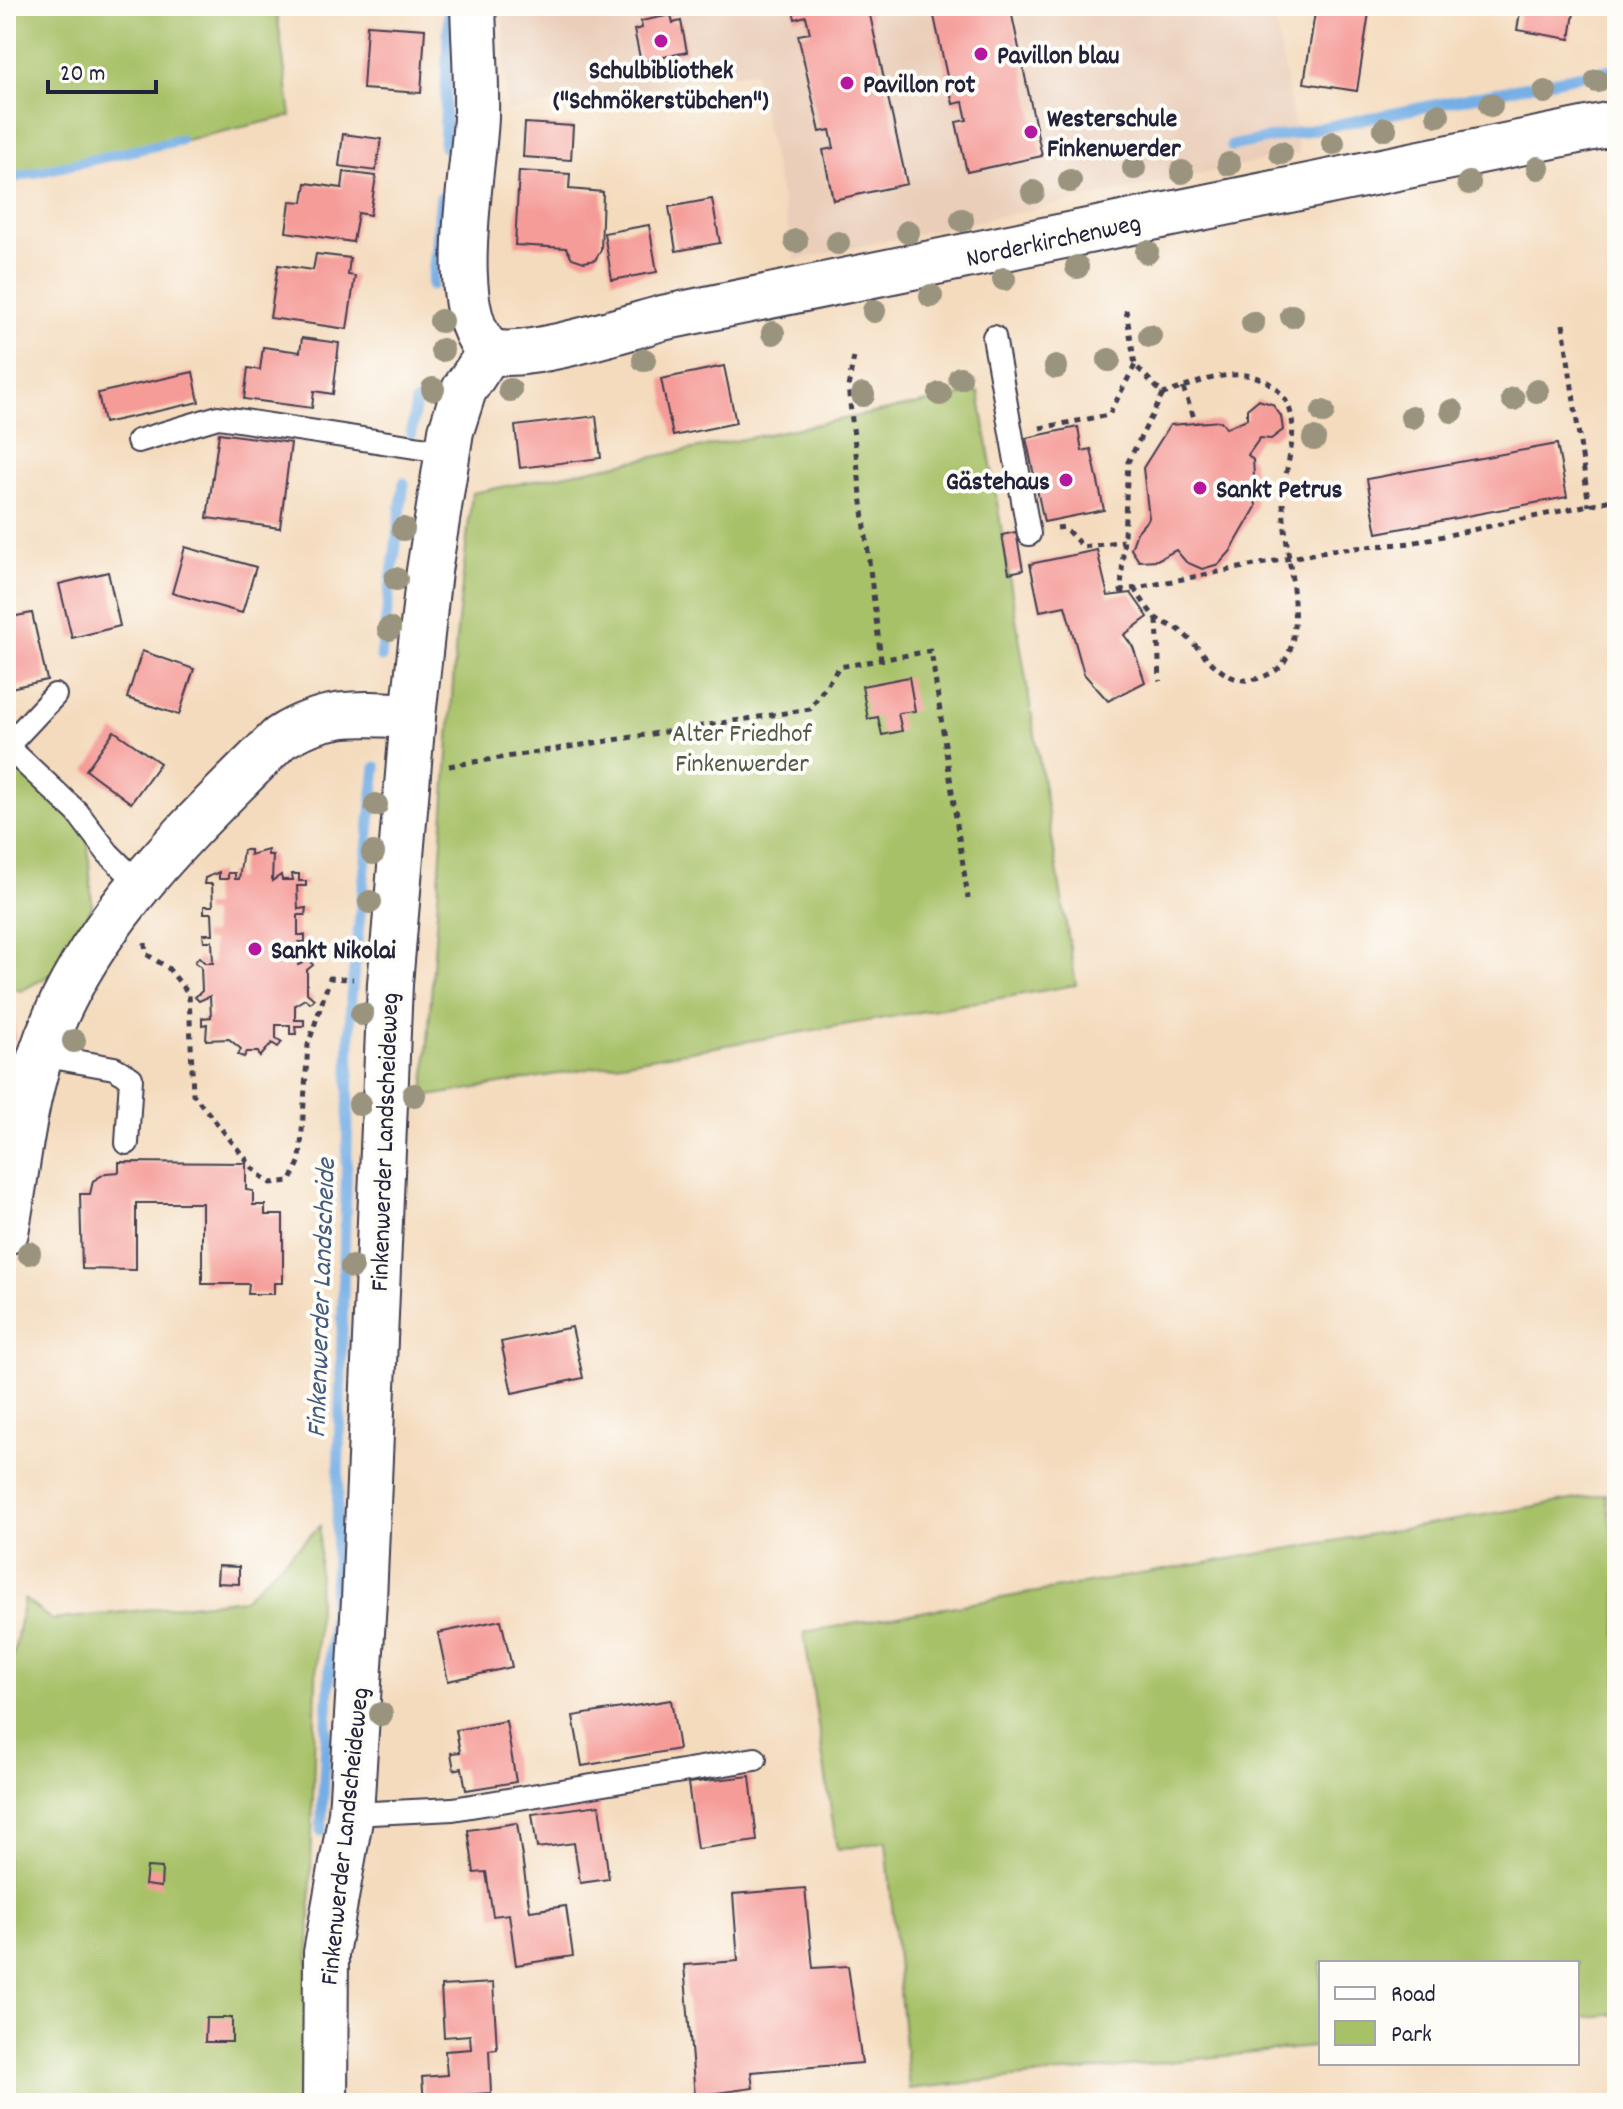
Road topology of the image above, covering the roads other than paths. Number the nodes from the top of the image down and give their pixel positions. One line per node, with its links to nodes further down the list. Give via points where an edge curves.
1 (473, 6): 4 (street, via 476,116 466,288 472,325)
2 (1617, 123): 4 (street, Norderkirchenweg, via 662,318 543,348)
3 (994, 337): 7 (lane)
4 (490, 351): 6 (street, Finkenwerder Landscheideweg, via 457,407)
5 (138, 441): 6 (lane, via 218,417)
6 (448, 452): 9 (street, Finkenwerder Landscheideweg)
7 (1029, 534)
8 (55, 695): 10 (lane, via 19,731 10,743 12,751 77,812)
9 (413, 716): 10 (street, via 347,712 305,722 280,738); 15 (street, Finkenwerder Landscheideweg, via 390,984)
10 (138, 883): 11 (street, via 71,983)
11 (28, 1066): 12 (lane, via 114,1068 131,1078); 13 (street)
12 (127, 1143)
13 (6, 1232)
14 (755, 1759): 15 (lane, via 453,1809)
15 (351, 1814): 16 (street, Finkenwerder Landscheideweg, via 326,1953)
16 (325, 2103)

